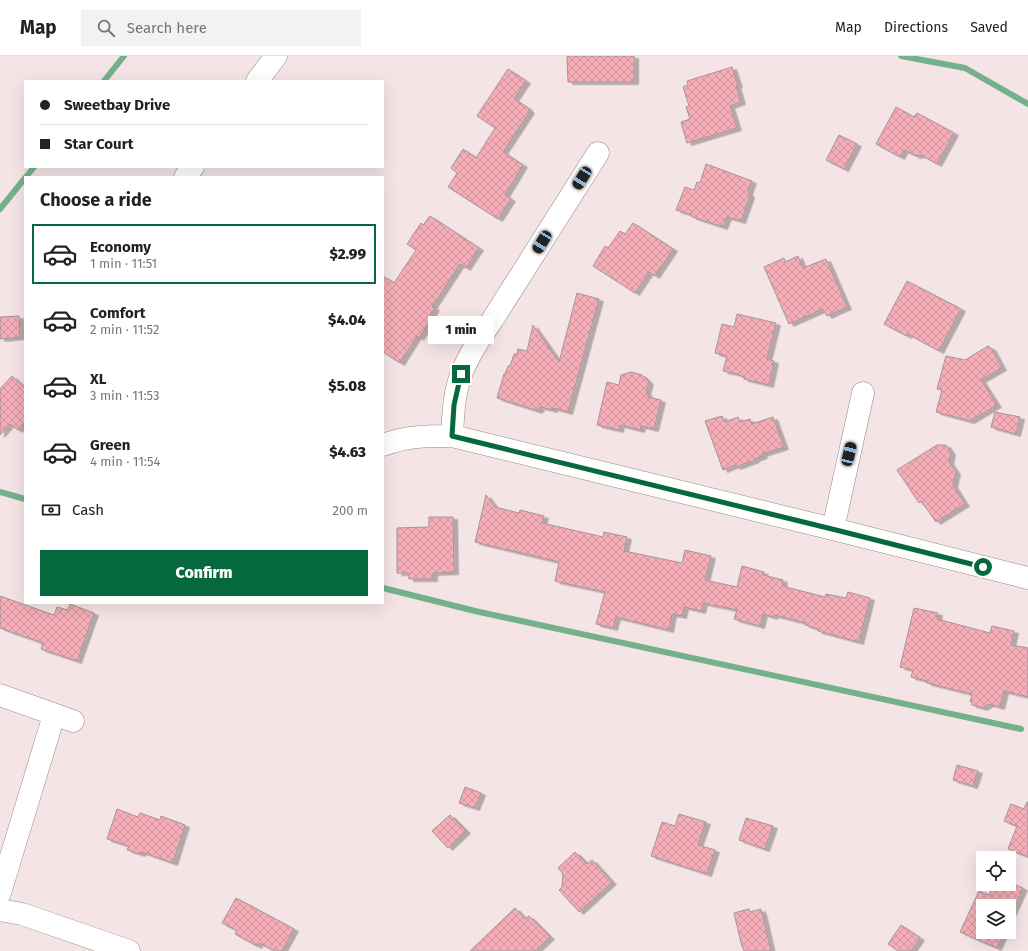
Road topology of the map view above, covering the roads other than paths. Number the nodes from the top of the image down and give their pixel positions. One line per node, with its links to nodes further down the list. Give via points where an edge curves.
1 (276, 56): 2 (street)
2 (258, 80)
3 (598, 152): 7 (street, via 475,345 461,374 454,405)
4 (192, 168): 5 (street)
5 (186, 176)
6 (863, 394): 9 (street)
7 (452, 436): 8 (street, via 423,436); 9 (street)
8 (384, 445)
9 (832, 529): 10 (street)
10 (1028, 578)
11 (0, 695): 12 (street, via 63,718)
12 (0, 893)
13 (0, 910): 14 (street, via 22,914)
14 (129, 951)

